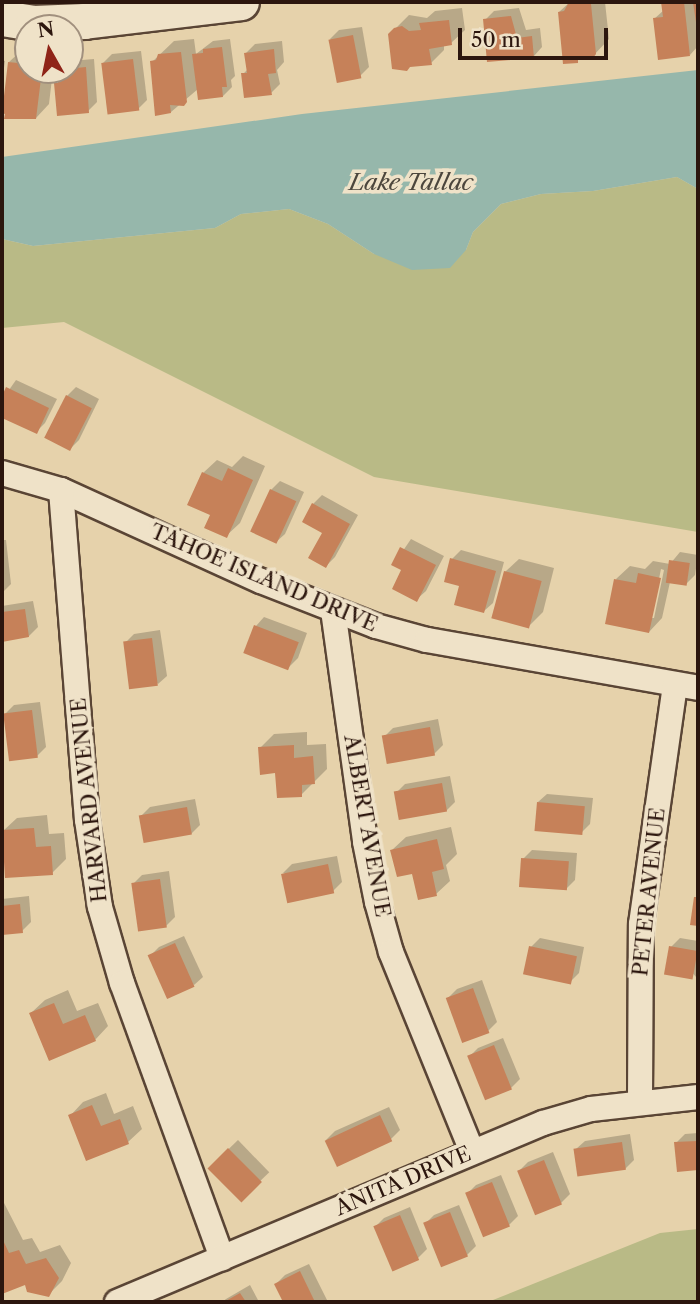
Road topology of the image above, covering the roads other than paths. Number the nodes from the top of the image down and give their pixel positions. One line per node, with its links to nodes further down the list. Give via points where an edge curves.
1 (236, 2): 2 (street, via 84,21 33,23)
2 (2, 18)
3 (2, 473): 4 (street, TAHOE ISLAND DRIVE)
4 (61, 490): 5 (street, TAHOE ISLAND DRIVE); 10 (street, HARVARD AVENUE, via 87,820 100,907 122,983)
5 (333, 610): 6 (street, TAHOE ISLAND DRIVE, via 427,640); 9 (street, ALBERT AVENUE, via 377,902 391,952)
6 (687, 686): 8 (street, PETER AVENUE, via 641,924)
7 (698, 1097): 8 (street, ANITA DRIVE)
8 (640, 1101): 9 (street, ANITA DRIVE, via 543,1123)
9 (472, 1151): 10 (street, ANITA DRIVE)
10 (222, 1258): 11 (street, ANITA DRIVE)
11 (117, 1302)

